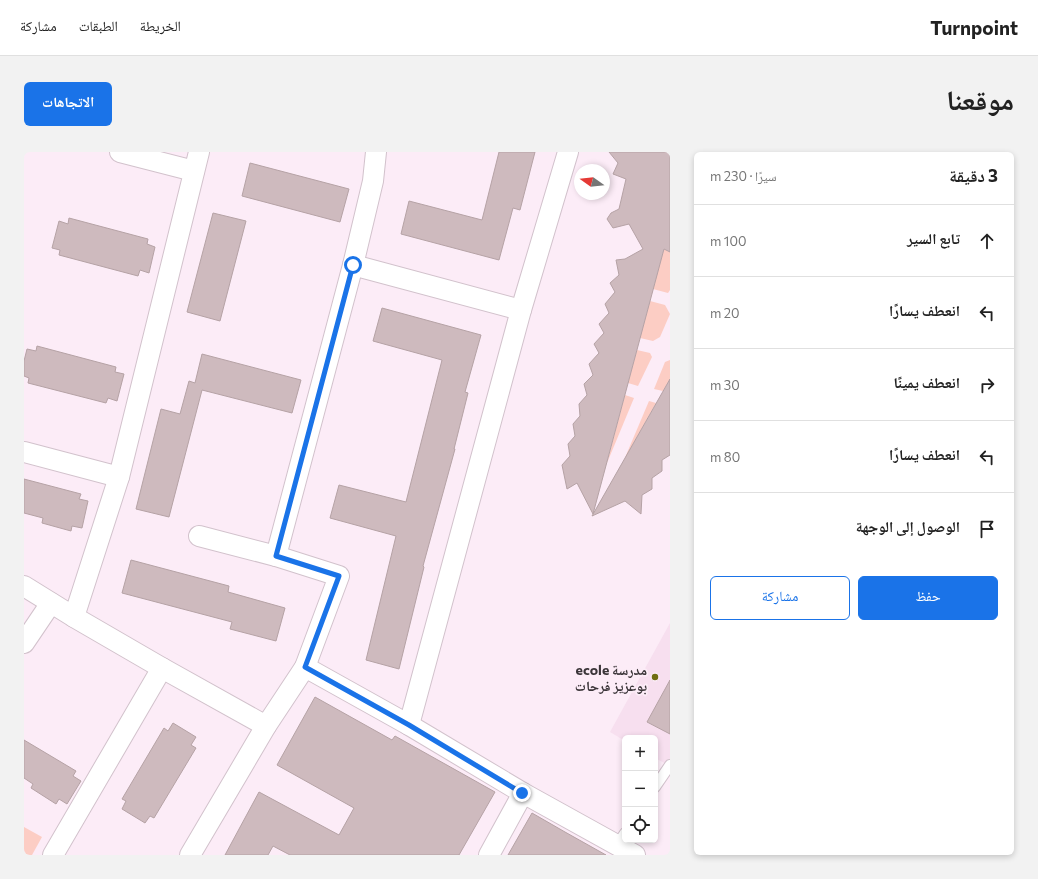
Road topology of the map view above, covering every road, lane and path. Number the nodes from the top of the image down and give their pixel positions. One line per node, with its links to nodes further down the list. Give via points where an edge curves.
1 (120, 152): 5 (street)
2 (200, 152): 5 (street)
3 (376, 152): 6 (street, via 373,181)
4 (568, 152): 7 (street)
5 (194, 171): 9 (street)
6 (353, 265): 7 (street); 11 (street)
7 (521, 310): 18 (street)
8 (24, 452): 9 (street)
9 (119, 477): 14 (street)
10 (199, 536): 11 (street)
11 (276, 556): 16 (street, via 339,576)
12 (24, 586): 13 (street)
13 (51, 603): 14 (street); 15 (street)
14 (74, 617): 17 (street)
15 (24, 643)
16 (305, 667): 18 (street); 19 (street)
17 (162, 668): 19 (street); 24 (street)
18 (409, 725): 22 (street)
19 (266, 726): 25 (street)
20 (670, 765): 21 (lane)
21 (658, 783)
22 (522, 793): 23 (street); 26 (street)
23 (621, 839): 27 (street)
24 (53, 855)
25 (190, 855)
26 (489, 855)
27 (634, 855)

